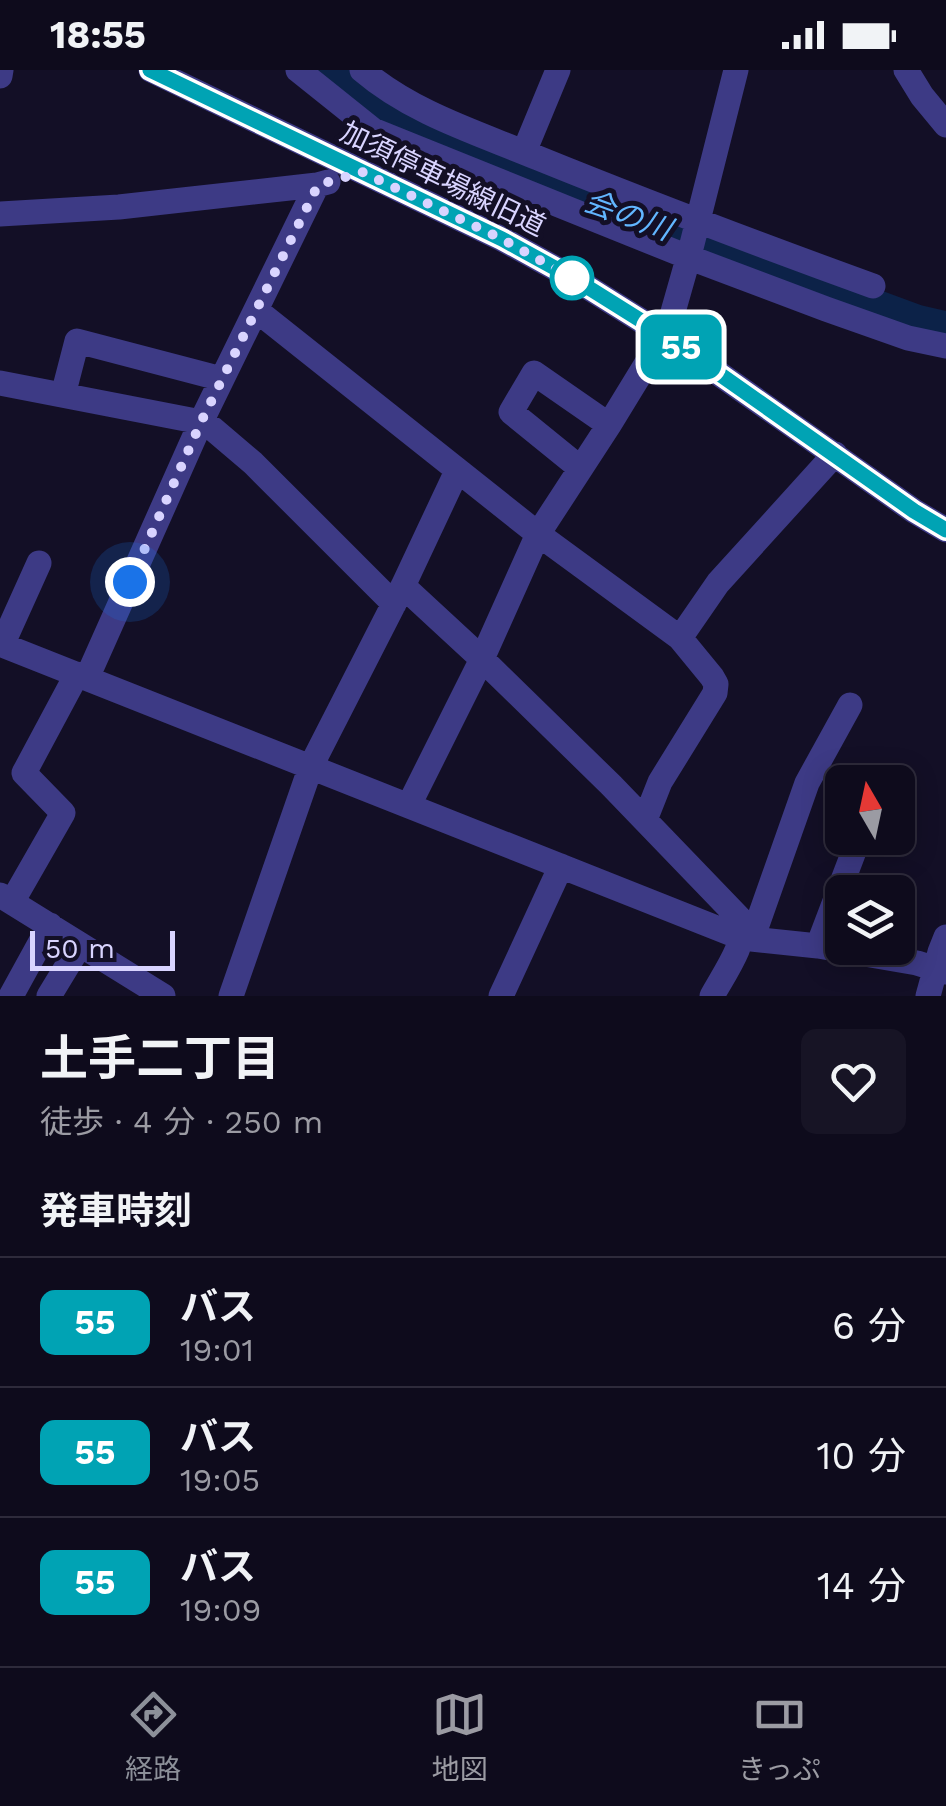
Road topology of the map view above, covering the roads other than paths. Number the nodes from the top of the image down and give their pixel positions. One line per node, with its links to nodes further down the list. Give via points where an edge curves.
1 (150, 70): 9 (street, 加須停車場線旧道)
2 (298, 70): 13 (street, via 373,130)
3 (362, 70): 8 (street, via 430,114)
4 (558, 70): 8 (street)
5 (736, 70): 12 (street)
6 (906, 70): 7 (street)
7 (946, 125)
8 (524, 152): 12 (street)
9 (362, 172): 10 (street); 16 (street, 加須停車場線旧道, via 502,239)
10 (318, 185): 11 (street); 15 (street)
11 (0, 214)
12 (697, 224): 13 (street); 14 (street)
13 (689, 255): 16 (street); 17 (street, via 908,338)
14 (872, 286)
15 (256, 310): 18 (street); 25 (street)
16 (664, 335): 22 (street); 23 (street, 加須停車場線旧道)
17 (946, 346)
18 (222, 379): 20 (street, via 77,341); 21 (street)
19 (0, 384): 20 (street)
20 (63, 396): 21 (street)
21 (201, 422): 29 (street); 33 (street)
22 (610, 425): 24 (street); 24 (street, via 534,373 511,412)
23 (836, 454): 26 (street, 加須停車場線旧道); 30 (street, via 718,583)
24 (580, 468): 27 (street)
25 (457, 471): 27 (street); 29 (street)
26 (946, 530)
27 (538, 534): 30 (street); 32 (street)
28 (38, 563): 31 (street)
29 (398, 595): 32 (street); 35 (street)
30 (680, 638): 37 (street, via 712,676 716,692 660,782)
31 (1, 645): 33 (street)
32 (482, 659): 36 (street); 37 (street)
33 (82, 676): 35 (street); 40 (street, via 24,774 62,812)
34 (850, 705): 43 (street, via 808,783)
35 (311, 766): 36 (street); 50 (street)
36 (409, 805): 39 (street)
37 (645, 820): 43 (street, via 732,909)
38 (853, 855): 45 (street)
39 (561, 866): 43 (street); 51 (street)
40 (6, 899): 41 (street)
41 (50, 924): 44 (street); 47 (street)
42 (946, 937): 46 (street)
43 (747, 938): 45 (street); 52 (street)
44 (80, 945): 48 (street); 49 (street)
45 (818, 946): 46 (street)
46 (941, 970): 53 (street)
47 (11, 996)
48 (49, 996)
49 (163, 996)
50 (231, 996)
51 (502, 996)
52 (712, 996)
53 (928, 996)

